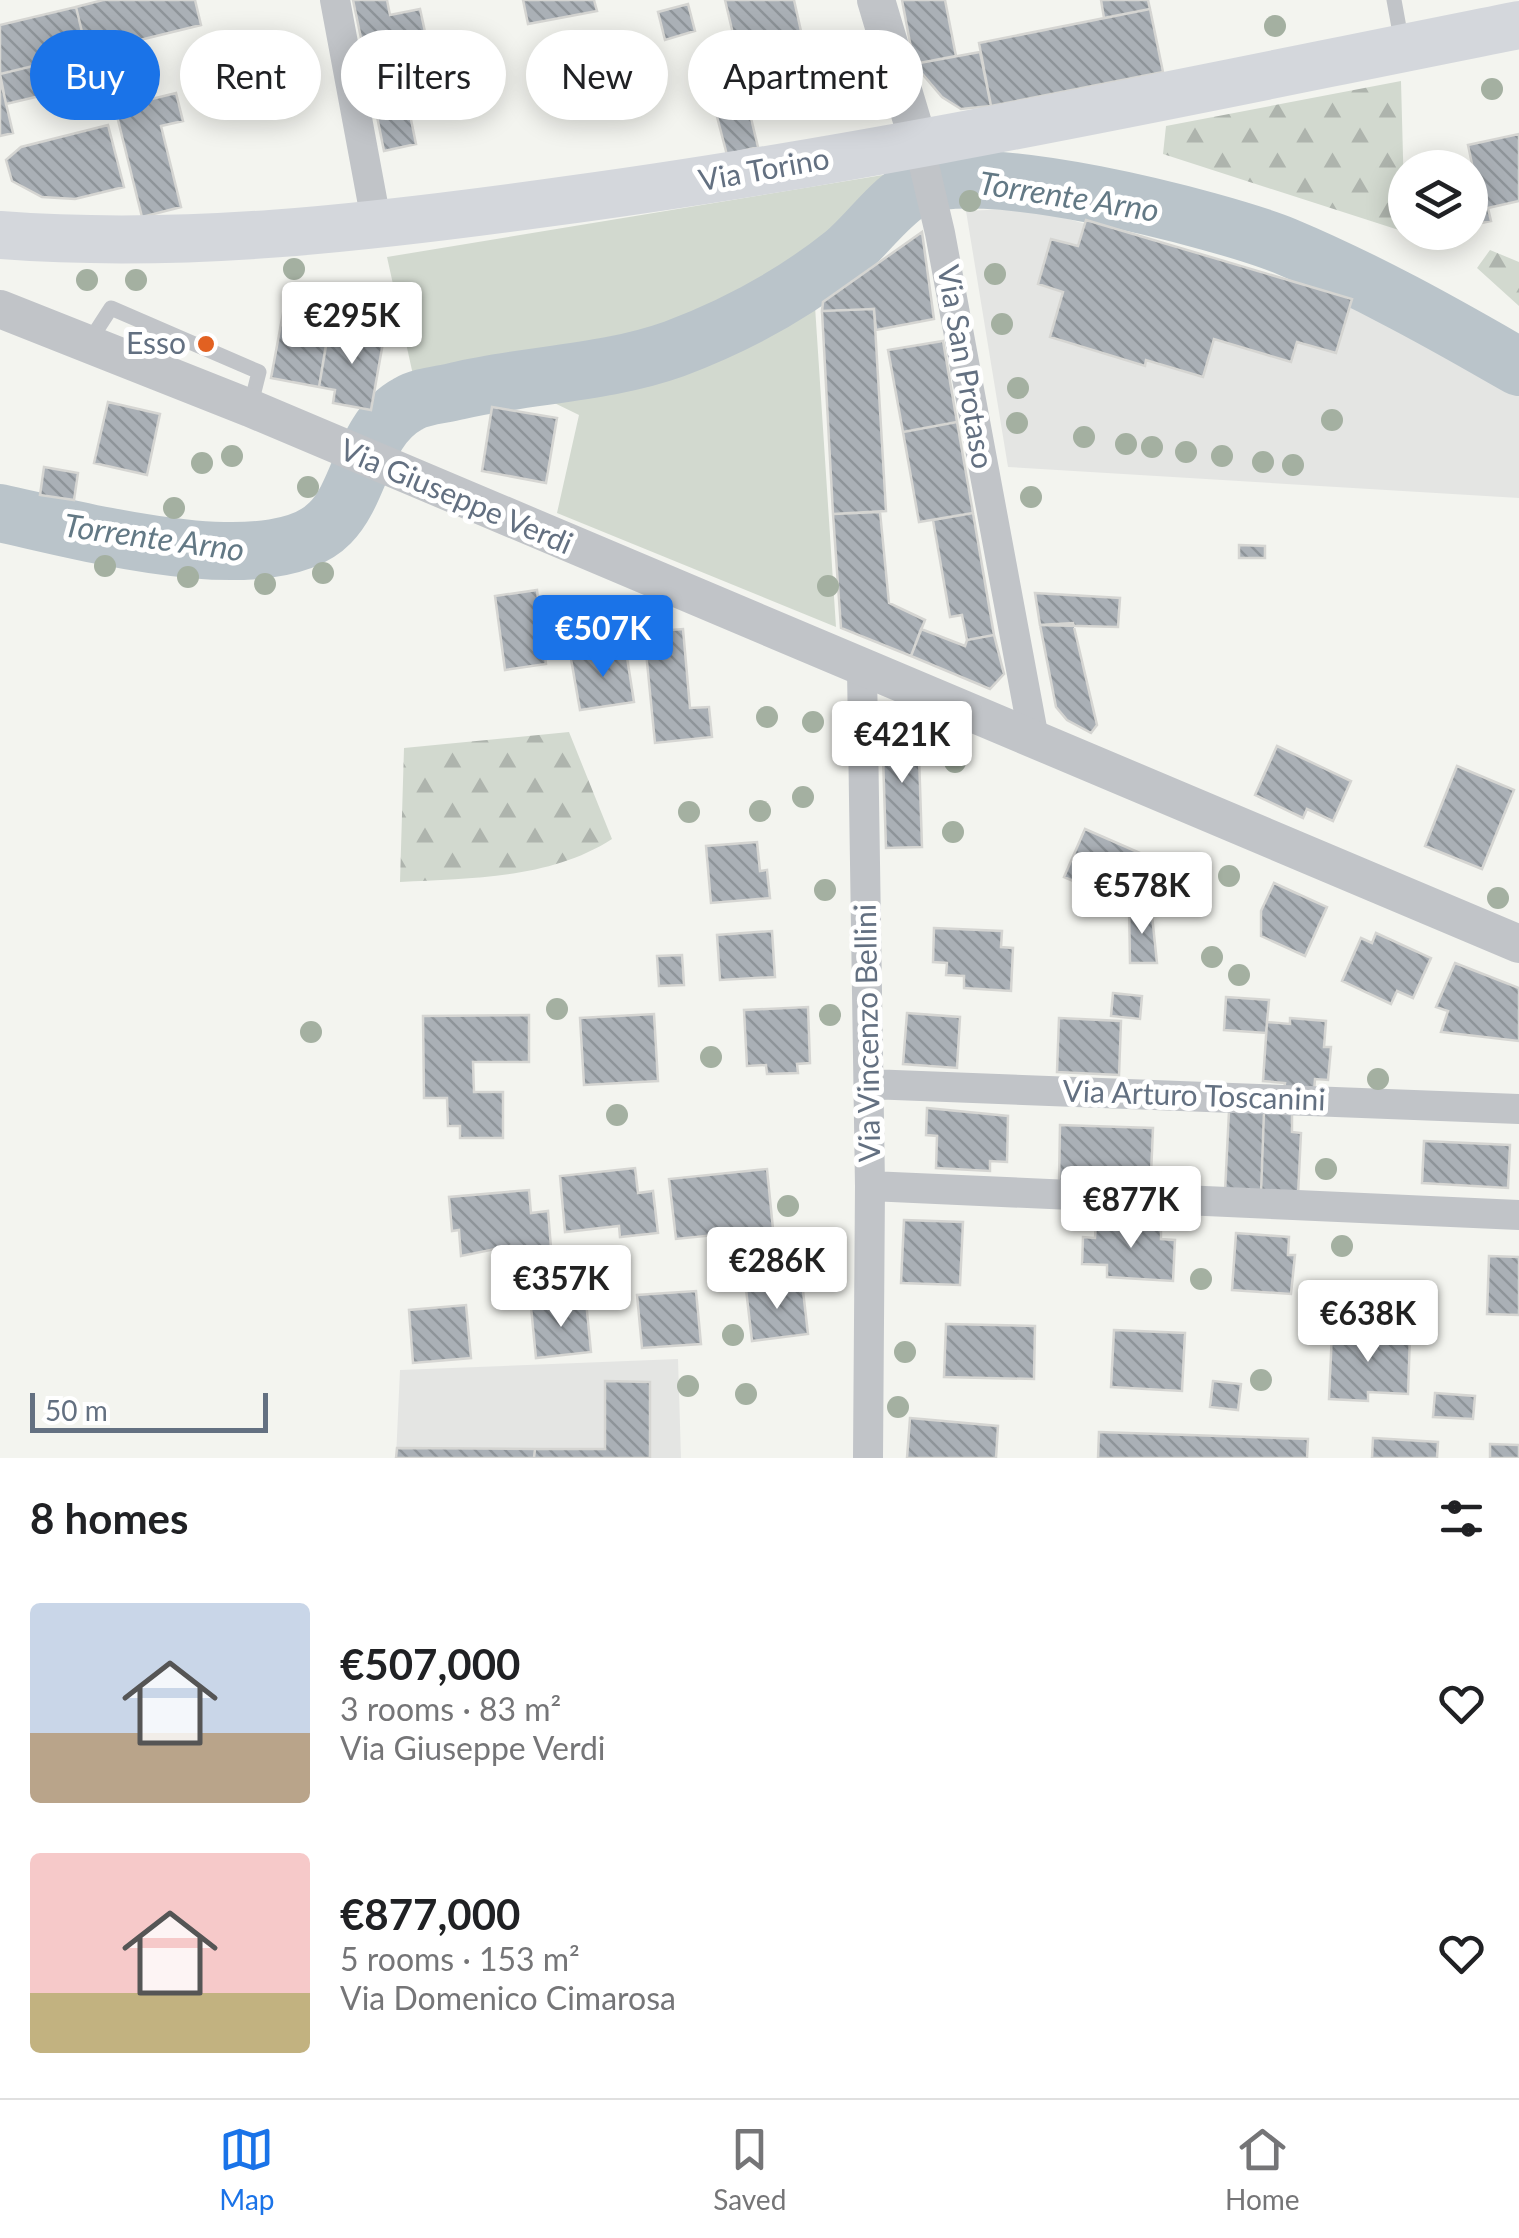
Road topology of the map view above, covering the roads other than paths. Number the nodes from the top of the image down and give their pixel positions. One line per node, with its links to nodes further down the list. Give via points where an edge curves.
1 (335, 0): 7 (street)
2 (876, 0): 6 (street, Via San Protaso)
3 (1394, 0): 5 (lane)
4 (1519, 25): 5 (main road, Via Torino)
5 (1403, 48): 6 (main road, Via Torino)
6 (921, 155): 7 (main road, Via Torino); 11 (street, Via San Protaso)
7 (376, 226): 8 (main road, Via Torino, via 84,242)
8 (0, 236)
9 (0, 309): 10 (street, Via Giuseppe Verdi)
10 (862, 669): 11 (street, Via Giuseppe Verdi); 13 (street, Via Vincenzo Bellini)
11 (1034, 740): 12 (street, Via Giuseppe Verdi)
12 (1519, 944)
13 (869, 1084): 14 (street, Via Arturo Toscanini); 15 (street, Via Vincenzo Bellini)
14 (1519, 1109)
15 (870, 1186): 16 (street); 17 (street, Via Vincenzo Bellini)
16 (1519, 1215)
17 (868, 1458)

